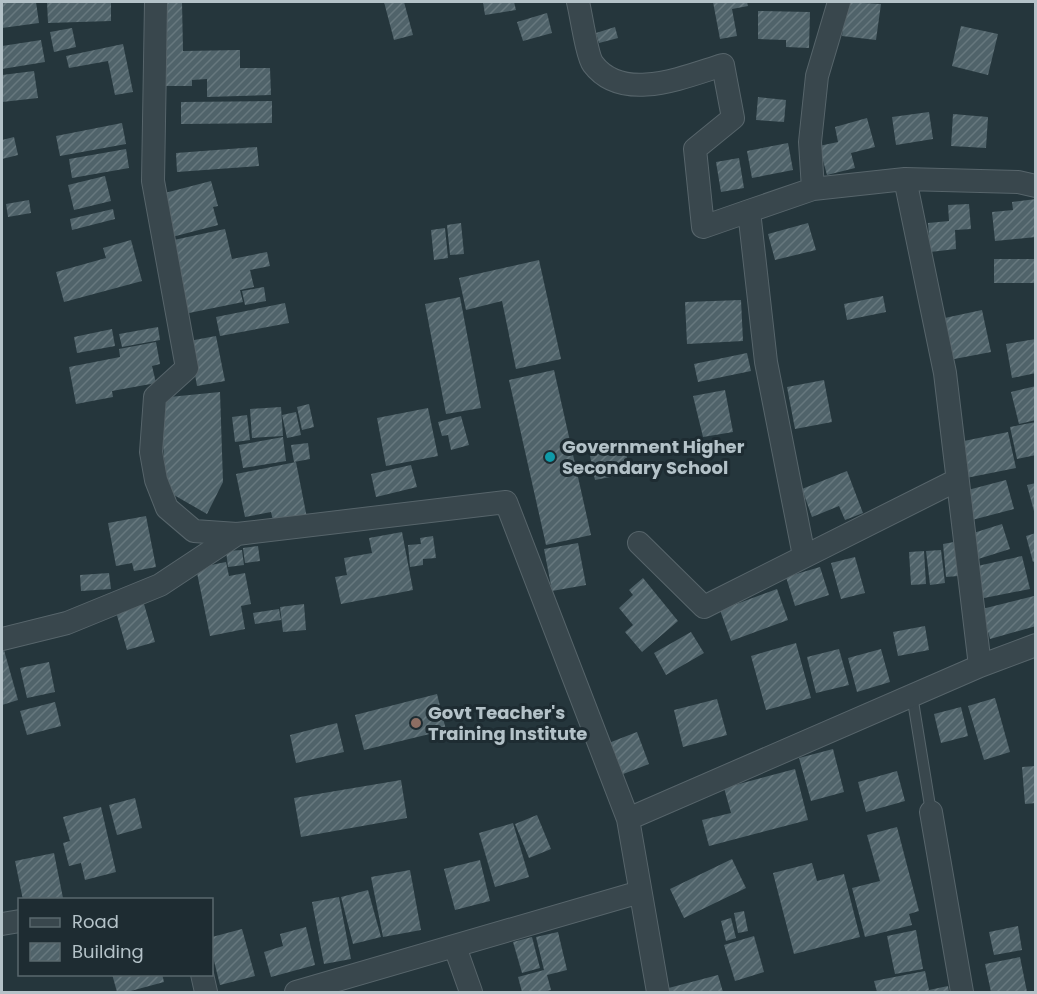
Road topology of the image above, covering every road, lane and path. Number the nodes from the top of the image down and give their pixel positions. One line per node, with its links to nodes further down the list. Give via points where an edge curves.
1 (156, 2): 9 (street, via 153,181 187,368 155,397 151,452 166,508 194,531)
2 (578, 2): 7 (street, via 592,63 611,79 654,85 723,65 733,118 695,149 703,227)
3 (839, 2): 6 (street, via 816,75 810,142)
4 (905, 178): 5 (street); 6 (street); 8 (street, via 945,373)
5 (1035, 186)
6 (813, 189): 7 (street)
7 (748, 211): 11 (street, via 766,362)
8 (957, 480): 11 (street); 14 (street)
9 (237, 534): 12 (street, via 160,585 66,622); 17 (street, via 506,502)
10 (639, 543): 11 (street, via 704,607)
11 (804, 556)
12 (2, 639)
13 (1035, 645): 14 (street)
14 (980, 666): 15 (street)
15 (912, 695): 16 (lane); 17 (street)
16 (931, 812): 28 (street)
17 (628, 819): 18 (street)
18 (640, 892): 21 (street); 27 (street)
19 (18, 921): 20 (street)
20 (2, 924)
21 (455, 947): 23 (street); 26 (street)
22 (202, 976): 24 (street)
23 (359, 984): 25 (street)
24 (206, 993)
25 (296, 993)
26 (471, 993)
27 (658, 993)
28 (962, 993)

